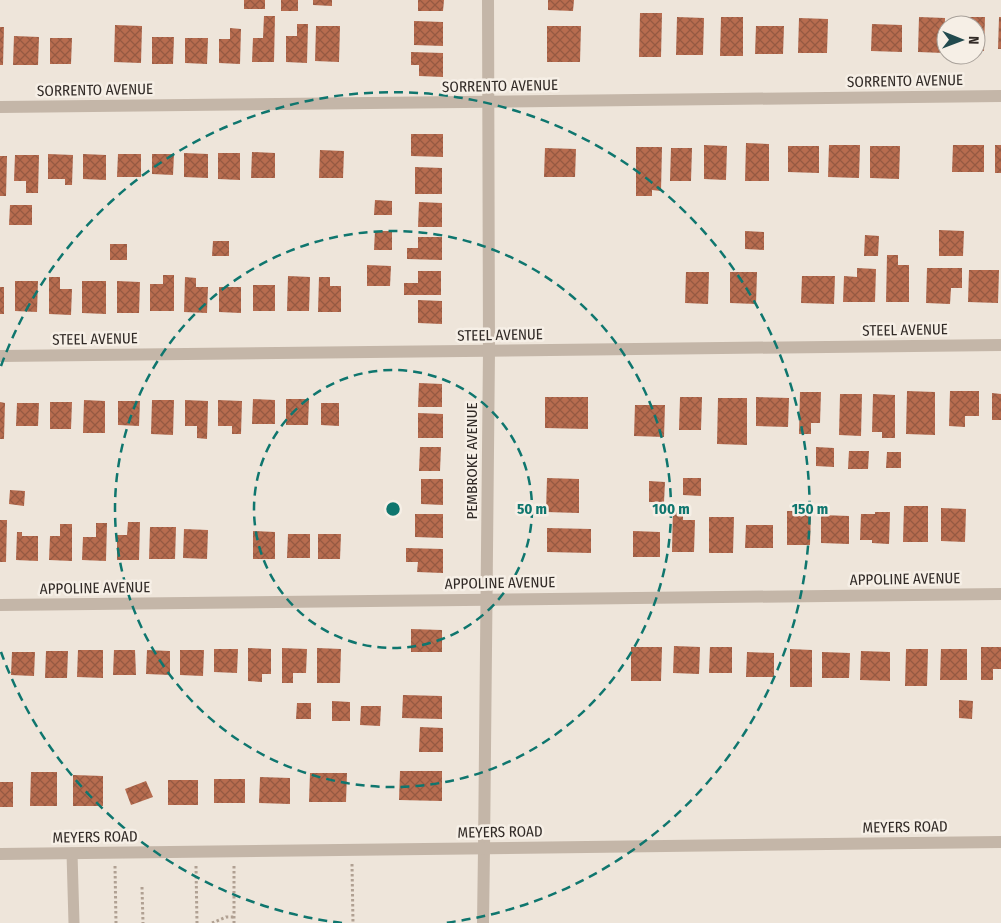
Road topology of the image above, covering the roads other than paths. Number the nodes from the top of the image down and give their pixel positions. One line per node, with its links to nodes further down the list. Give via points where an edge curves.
1 (488, 0): 3 (street, PEMBROKE AVENUE)
2 (1001, 96): 3 (street, SORRENTO AVENUE)
3 (488, 102): 4 (street, SORRENTO AVENUE); 6 (street, PEMBROKE AVENUE)
4 (0, 107)
5 (1001, 345): 6 (street, STEEL AVENUE)
6 (489, 351): 7 (street, STEEL AVENUE); 9 (street, PEMBROKE AVENUE)
7 (0, 356)
8 (1001, 594): 9 (street, APPOLINE AVENUE)
9 (488, 600): 10 (street, APPOLINE AVENUE); 12 (street, PEMBROKE AVENUE)
10 (0, 605)
11 (1001, 842): 12 (street, MEYERS ROAD)
12 (484, 849): 13 (street, MEYERS ROAD); 16 (street, PEMBROKE AVENUE)
13 (72, 853): 14 (street, MEYERS ROAD); 15 (lane)
14 (0, 854)
15 (74, 923)
16 (483, 923)

